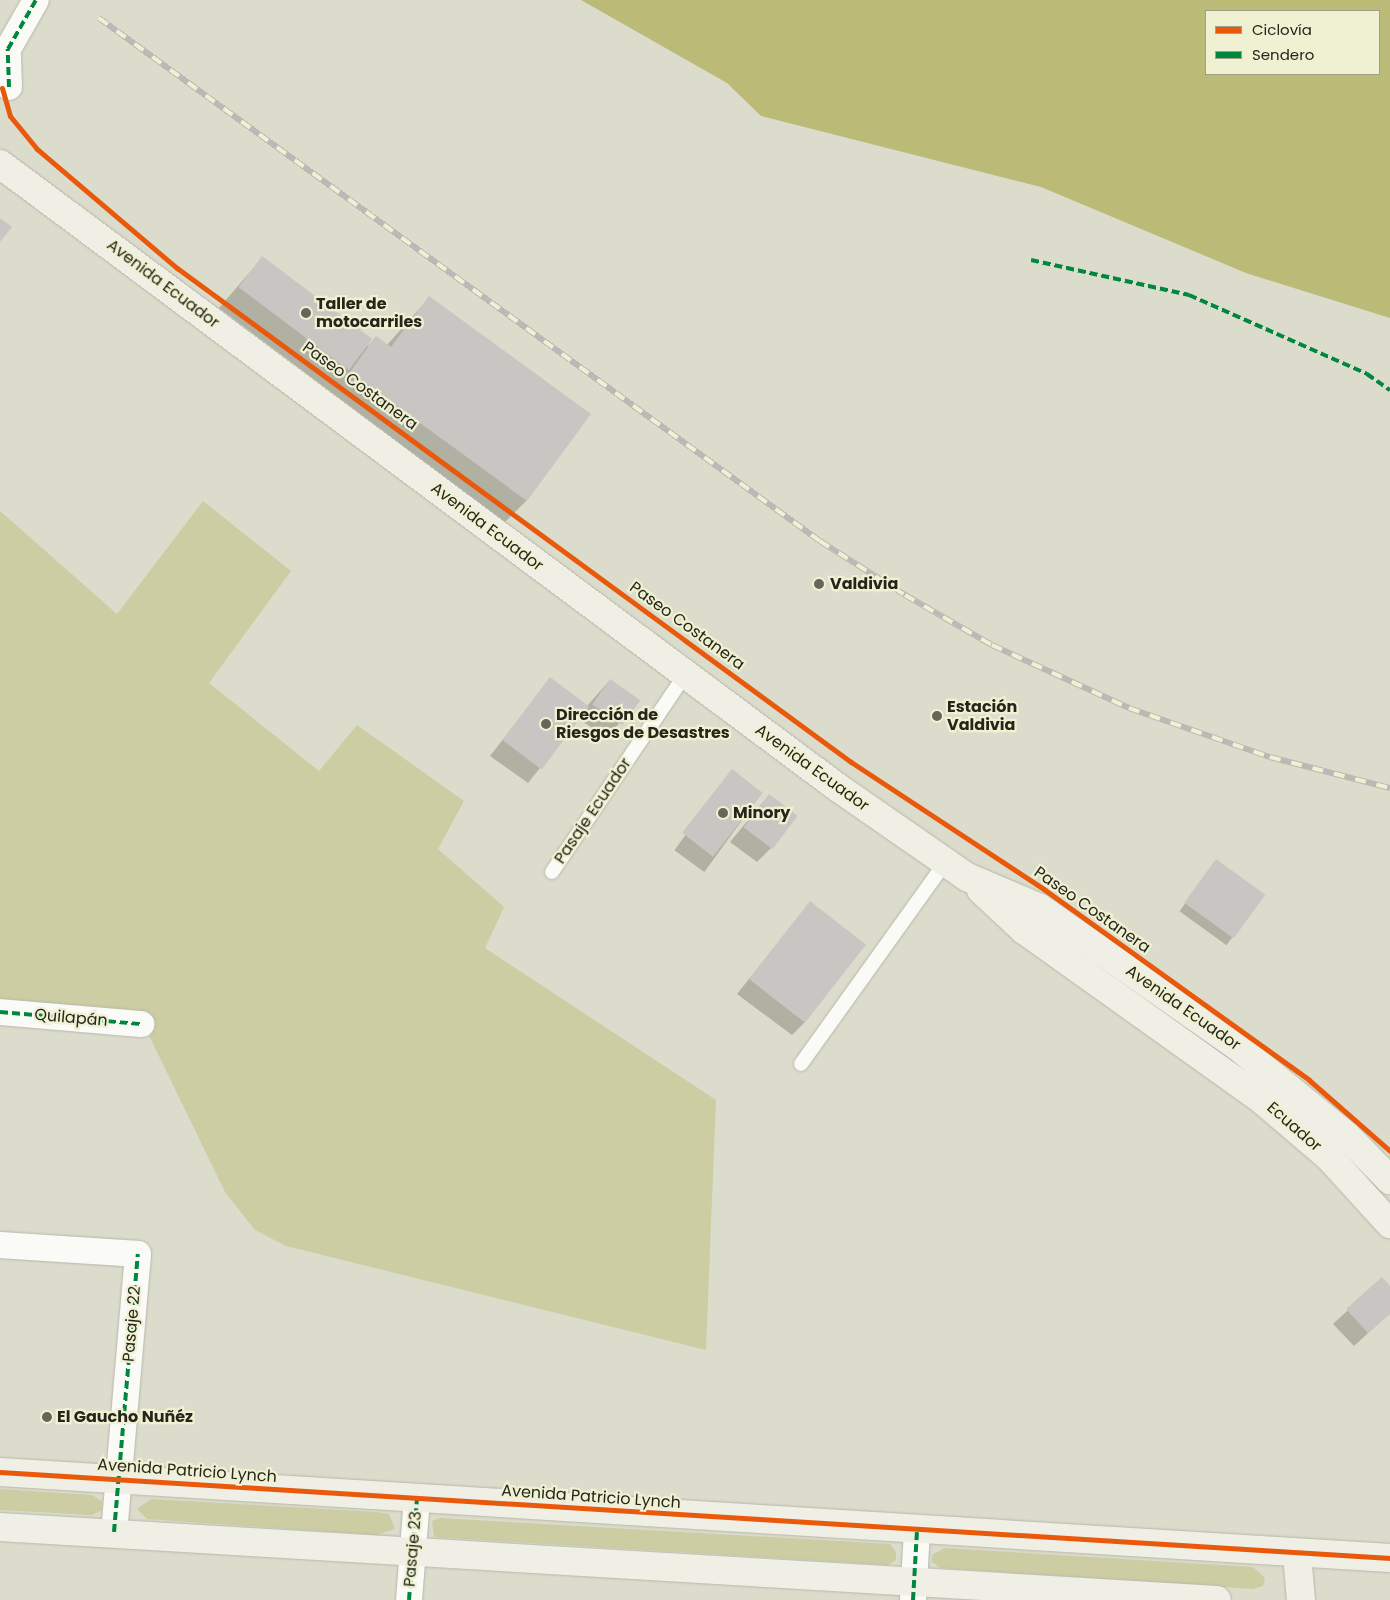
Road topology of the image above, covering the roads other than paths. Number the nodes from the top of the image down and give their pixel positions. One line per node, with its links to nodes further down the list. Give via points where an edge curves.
1 (36, 0): 2 (street, via 8,49)
2 (9, 87)
3 (4, 162): 4 (street, Avenida Ecuador)
4 (685, 675): 5 (street, Avenida Ecuador); 6 (lane, Pasaje Ecuador)
5 (956, 870): 9 (lane); 10 (street, Avenida Ecuador, via 1024,930); 11 (street, Avenida Ecuador, via 1040,908 1238,1046)
6 (552, 872)
7 (0, 1012): 8 (street, Quilapán)
8 (141, 1024)
9 (801, 1064)
10 (1223, 1072): 12 (street, Ecuador, via 1296,1128)
11 (1386, 1171): 12 (street)
12 (1360, 1188): 13 (street, Ecuador)
13 (1390, 1224)
14 (0, 1245): 16 (street, Pasaje 22, via 138,1254)
15 (0, 1472): 16 (street, Avenida Patricio Lynch)
16 (117, 1479): 17 (street, Avenida Patricio Lynch); 20 (street, Pasaje 22)
17 (417, 1498): 19 (street, Avenida Patricio Lynch); 21 (street, Pasaje 23)
18 (0, 1526): 20 (street)
19 (916, 1530): 22 (street, Avenida Patricio Lynch); 24 (street)
20 (114, 1532): 21 (street)
21 (413, 1550): 24 (street); 25 (street, Pasaje 23)
22 (1298, 1555): 23 (street, Avenida Patricio Lynch); 27 (street)
23 (1390, 1558)
24 (914, 1591): 26 (street)
25 (409, 1600)
26 (1217, 1600)
27 (1301, 1600)

